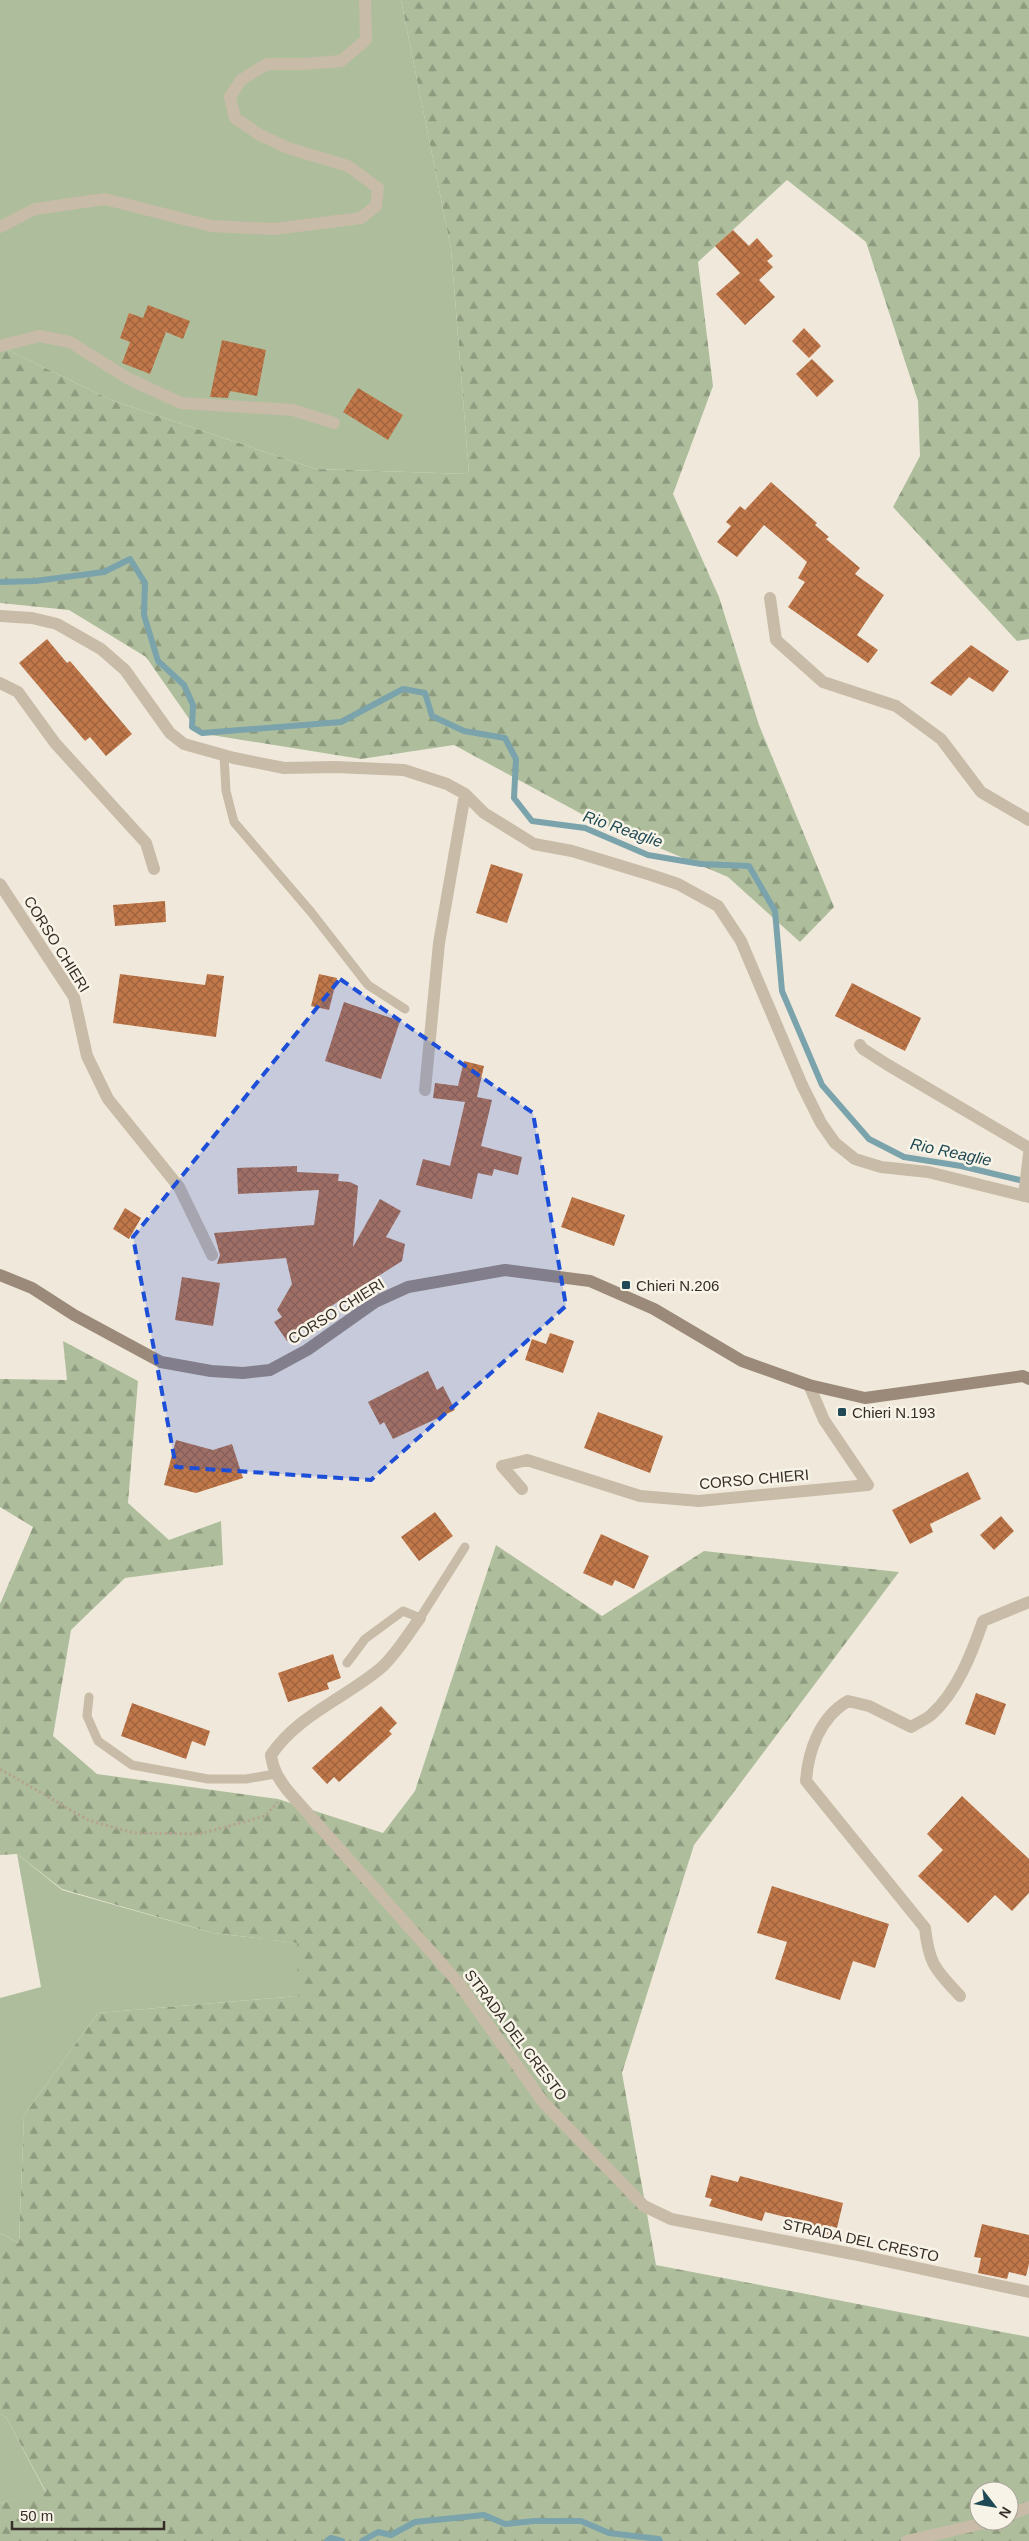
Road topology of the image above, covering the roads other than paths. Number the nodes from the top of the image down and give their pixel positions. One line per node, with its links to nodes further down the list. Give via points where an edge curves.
1 (365, 0): 2 (street, via 366,40 341,61 267,64 241,80 230,96 236,118 260,135 288,148 348,166 378,188 376,206 361,218 274,229 211,226 105,199 35,209)
2 (0, 227)
3 (0, 346): 4 (street, via 39,336 70,342 129,379 181,403 293,410)
4 (334, 423)
5 (770, 598): 10 (street, via 776,640 823,682 896,706 941,739 981,792)
6 (0, 616): 8 (street, via 57,624 101,649 125,670 170,733 184,744)
7 (0, 683): 11 (street, via 18,692 55,743 146,843)
8 (224, 756): 9 (street, via 284,768 404,770 447,784); 13 (lane, via 226,790 234,822 368,985)
9 (465, 794): 15 (street, via 439,943); 18 (street, via 484,814 534,844 572,851 651,874 678,884 718,906 741,941 821,1123 836,1143 855,1158 881,1167 928,1172)
10 (1029, 820)
11 (154, 869)
12 (0, 884): 19 (street, CORSO CHIERI, via 74,997 87,1056 108,1099 178,1187)
13 (405, 1009)
14 (860, 1045): 16 (street, via 873,1056)
15 (425, 1090)
16 (1029, 1148)
17 (1028, 1159): 18 (street)
18 (1026, 1195)
19 (212, 1255)
20 (0, 1275): 22 (main road, CORSO CHIERI, via 32,1288 74,1315 161,1362 243,1373 270,1370 307,1350 375,1302 408,1286 505,1270 524,1272 590,1281 654,1309 742,1361)
21 (1029, 1379): 22 (main road, CORSO CHIERI, via 1023,1376 978,1380 865,1398)
22 (809, 1385): 23 (street, CORSO CHIERI, via 824,1420 868,1485 699,1501 640,1496 527,1460 502,1466)
23 (522, 1490)
24 (464, 1547): 26 (lane)
25 (1029, 1602): 30 (street, via 983,1621 956,1683 931,1714 911,1727 869,1706 848,1701 835,1708 817,1735 807,1759 806,1781 925,1928 928,1952 936,1970)
26 (420, 1618): 27 (lane, via 403,1611 365,1639); 29 (street, via 382,1666 297,1724 280,1741 271,1754)
27 (347, 1663)
28 (89, 1697): 29 (lane, via 87,1716 98,1741 132,1765 208,1779 246,1779)
29 (275, 1774): 31 (street, STRADA DEL CRESTO, via 457,1981 543,2102 644,2206 671,2219)
30 (960, 1996)
31 (1029, 2292)
32 (969, 2527): 33 (street)
33 (906, 2541)

